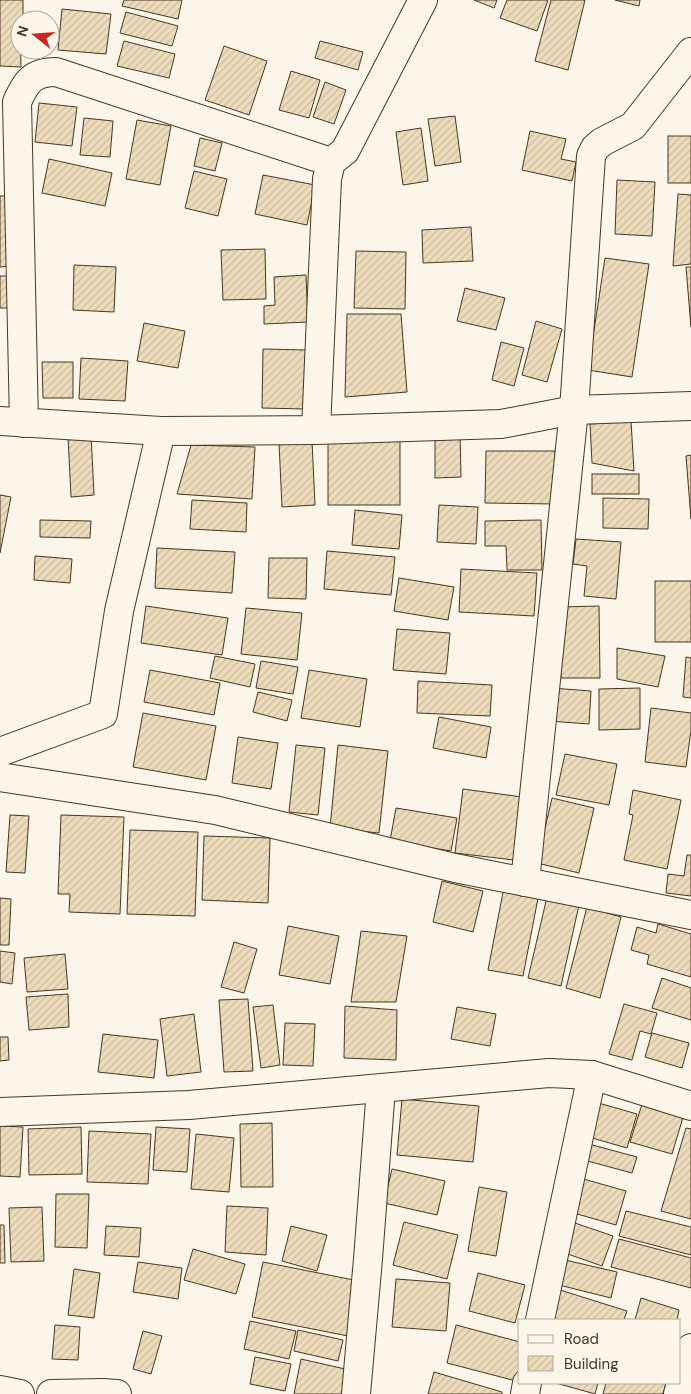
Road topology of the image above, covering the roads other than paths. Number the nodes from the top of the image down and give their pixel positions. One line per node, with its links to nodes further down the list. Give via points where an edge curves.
1 (423, 0): 3 (street, via 344,151)
2 (691, 52): 5 (street, via 633,126 602,142 591,156)
3 (331, 162): 6 (street, via 56,72 32,77 17,102); 7 (street)
4 (691, 406): 5 (street)
5 (574, 410): 7 (street, via 501,424); 11 (street)
6 (12, 422): 8 (street)
7 (316, 430): 8 (street)
8 (161, 431): 9 (street, via 120,611 103,714)
9 (0, 752)
10 (0, 777): 11 (street, via 214,810)
11 (525, 882): 12 (street)
12 (691, 915)
13 (592, 1075): 14 (street, via 549,1073); 15 (street); 17 (street)
14 (381, 1088): 16 (street, via 189,1106); 20 (street)
15 (691, 1106)
16 (0, 1112)
17 (540, 1319)
18 (51, 1394): 19 (street)
19 (117, 1394)
20 (356, 1394)

